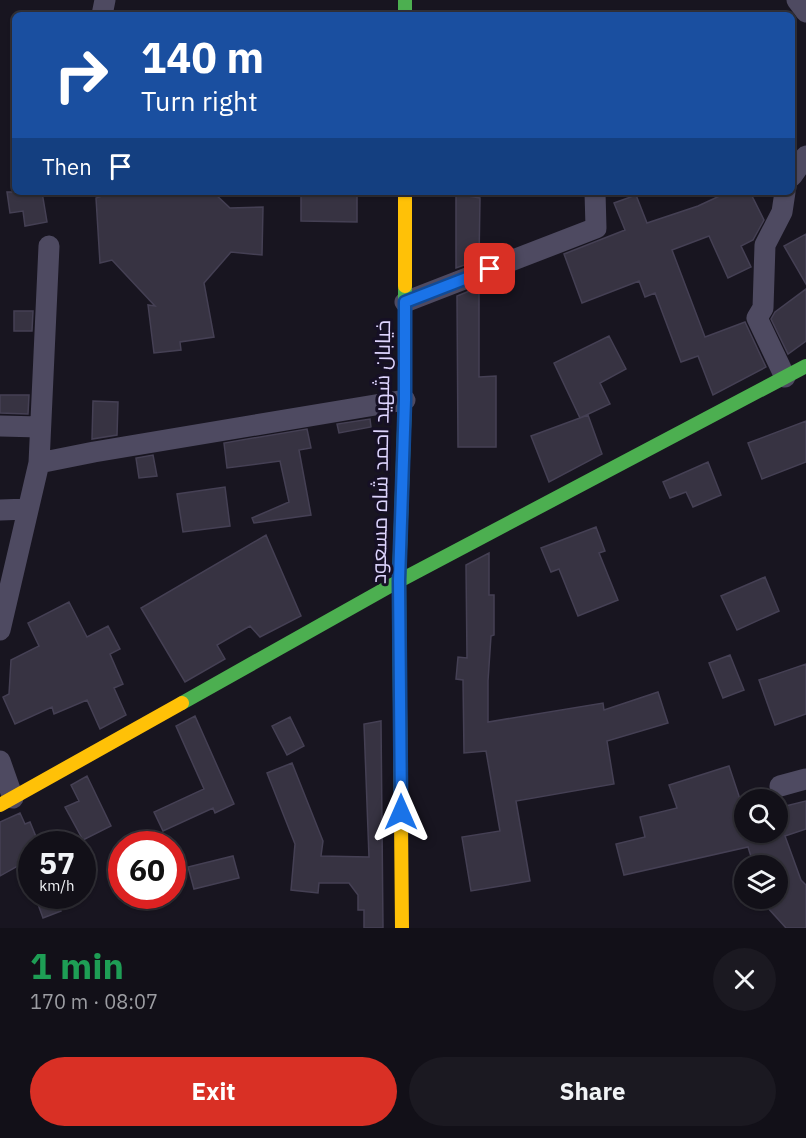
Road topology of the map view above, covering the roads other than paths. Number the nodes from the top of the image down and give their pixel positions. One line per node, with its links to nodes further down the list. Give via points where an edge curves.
1 (797, 0): 2 (street)
2 (806, 12)
3 (806, 156): 4 (street)
4 (795, 172)
5 (405, 195): 9 (street, خیابان شهید احمد شاه مسعود)
6 (595, 195): 9 (street, via 596,228)
7 (785, 195): 11 (street, via 783,212 765,245 763,308 757,318)
8 (49, 246): 14 (street)
9 (405, 302): 12 (street, خیابان شهید احمد شاه مسعود)
10 (806, 366): 11 (street)
11 (785, 377): 18 (street)
12 (405, 400): 15 (street); 18 (street, خیابان شهید احمد شاه مسعود)
13 (0, 426): 14 (street)
14 (40, 427): 15 (street)
15 (39, 463): 16 (street)
16 (28, 509): 17 (street); 19 (street)
17 (0, 510)
18 (399, 581): 23 (street); 24 (street, خیابان شهید احمد شاه مسعود)
19 (0, 630)
20 (0, 761): 23 (street)
21 (806, 778): 22 (street)
22 (780, 786)
23 (7, 801)
24 (402, 928)

